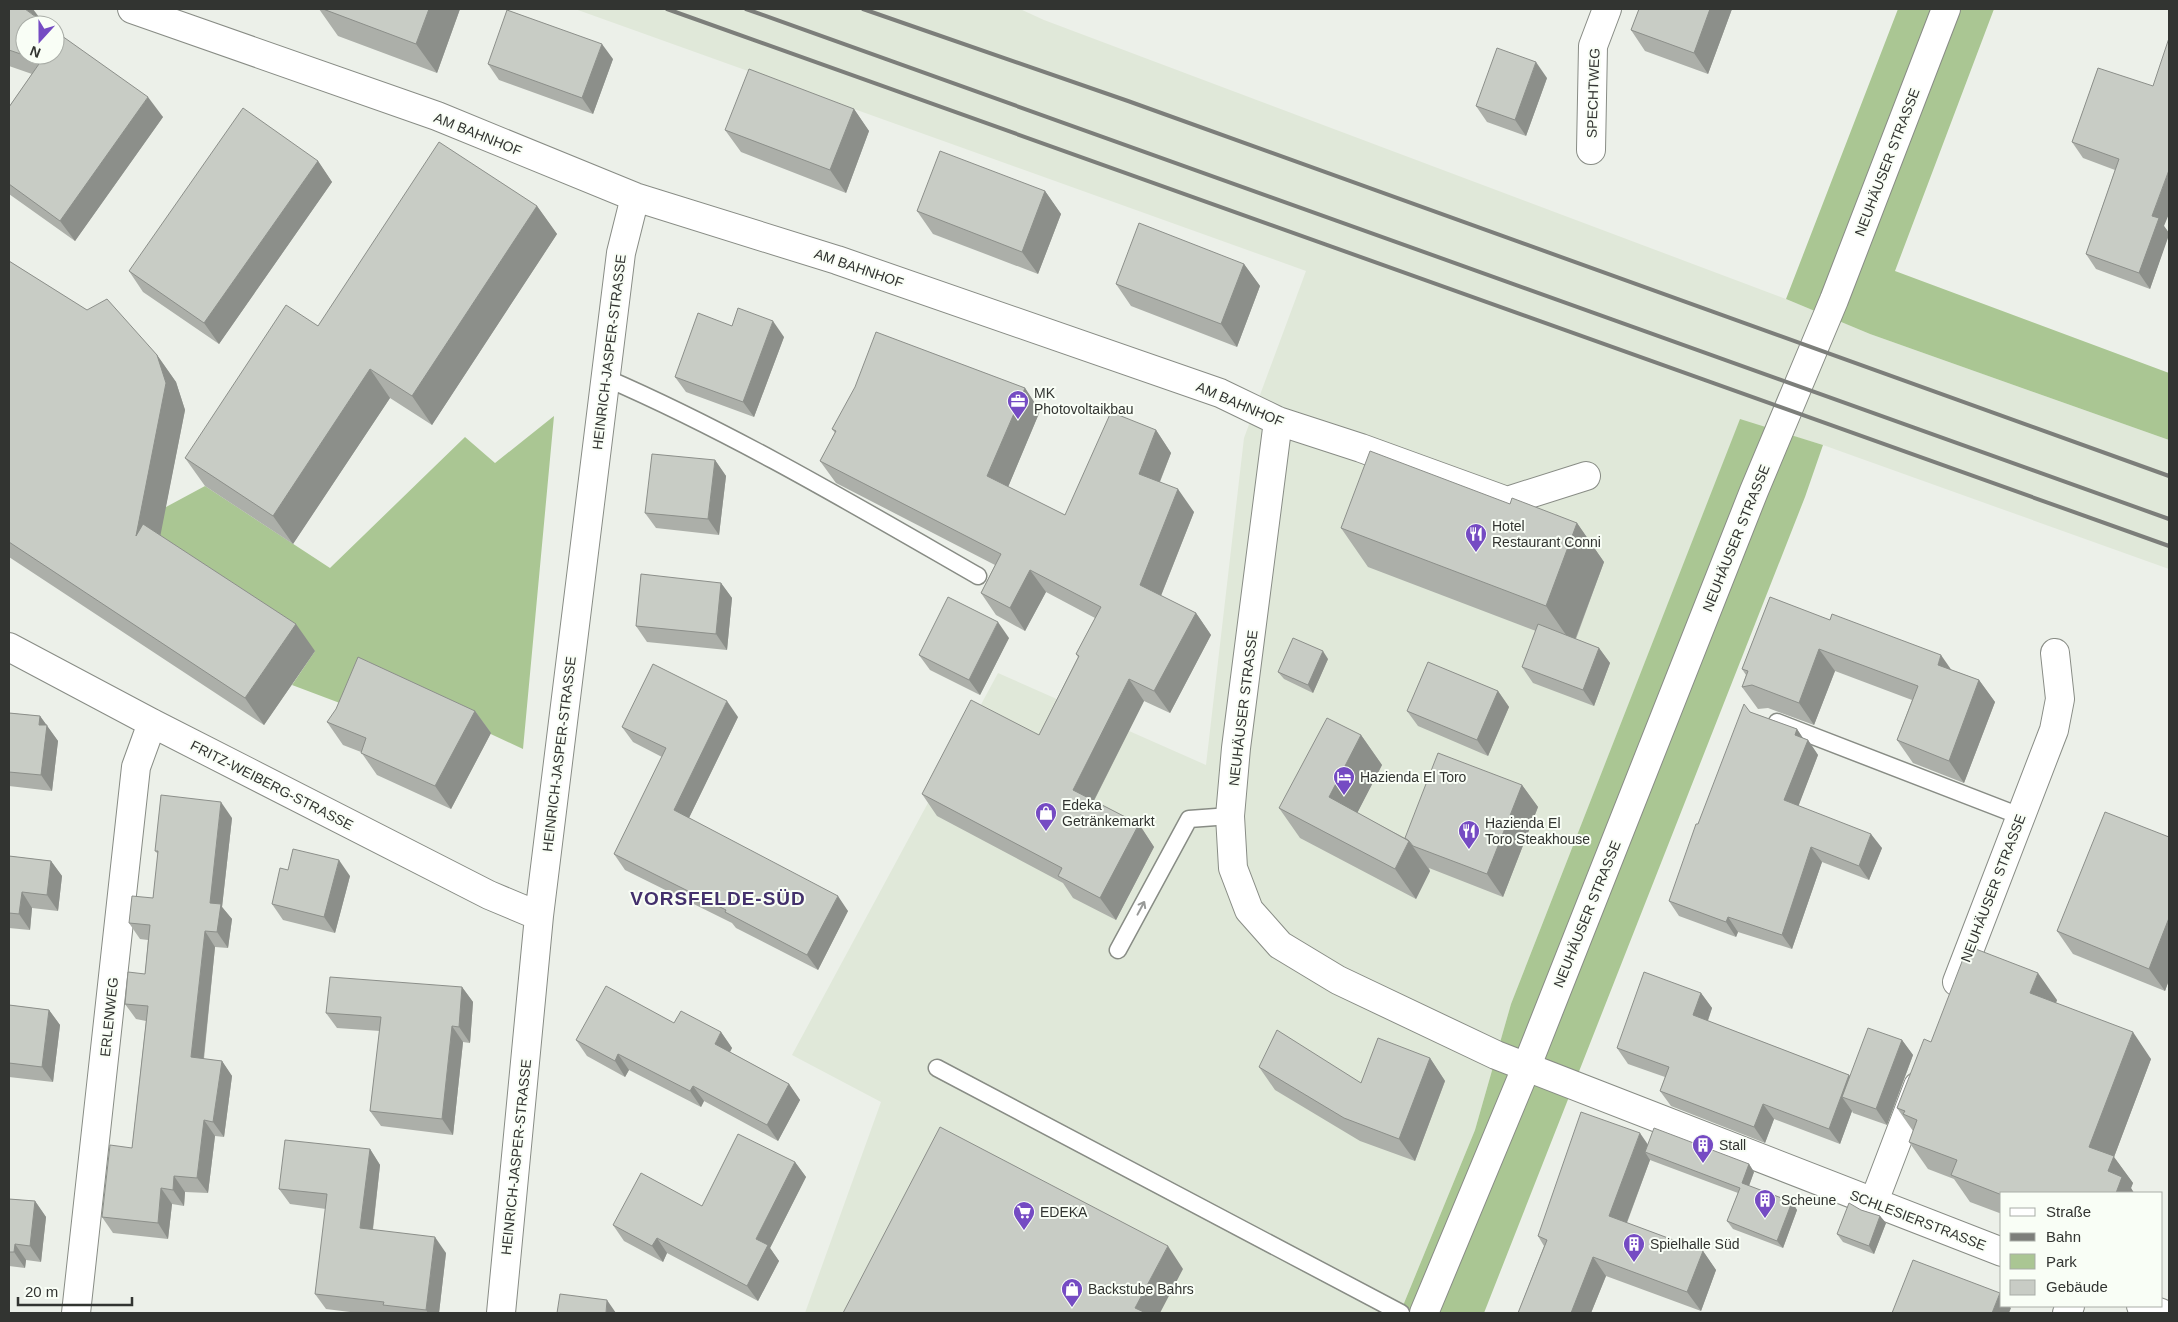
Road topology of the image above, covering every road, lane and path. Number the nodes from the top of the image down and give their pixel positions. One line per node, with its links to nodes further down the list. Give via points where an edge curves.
1 (132, 9): 5 (street, AM BAHNHOF, via 437,116)
2 (1607, 9): 4 (street, SPECHTWEG, via 1593,46)
3 (1946, 9): 21 (street, NEUHÄUSER STRASSE, via 1834,300 1754,491)
4 (1591, 150)
5 (635, 197): 6 (street, HEINRICH-JASPER-STRASSE, via 621,253); 7 (street, AM BAHNHOF, via 837,260 1220,393)
6 (606, 378): 9 (lane, via 786,466); 16 (street, HEINRICH-JASPER-STRASSE)
7 (1278, 421): 8 (street, AM BAHNHOF, via 1507,501); 14 (street, NEUHÄUSER STRASSE)
8 (1586, 476)
9 (978, 576)
10 (9, 647): 13 (street, FRITZ-WEIBERG-STRASSE)
11 (2055, 652): 15 (street, NEUHÄUSER STRASSE, via 2060,699 2054,730)
12 (1764, 718): 15 (lane)
13 (152, 723): 16 (street, FRITZ-WEIBERG-STRASSE, via 489,895); 25 (street, ERLENWEG, via 136,767)
14 (1230, 816): 17 (lane, one-way to 14, via 1189,819); 21 (street, NEUHÄUSER STRASSE, via 1232,868 1249,910 1280,945 1338,980)
15 (2020, 816): 18 (street, NEUHÄUSER STRASSE)
16 (539, 916): 26 (street, HEINRICH-JASPER-STRASSE)
17 (1118, 950)
18 (1950, 1001)
19 (1926, 1065): 22 (street)
20 (937, 1068): 27 (lane)
21 (1526, 1068): 22 (street, SCHLESIERSTRASSE); 28 (street, NEUHÄUSER STRASSE)
22 (1873, 1204): 23 (street, SCHLESIERSTRASSE)
23 (2000, 1251)
24 (2144, 1307): 29 (street)
25 (76, 1313)
26 (501, 1313)
27 (1401, 1313)
28 (1424, 1313)
29 (2161, 1313)

